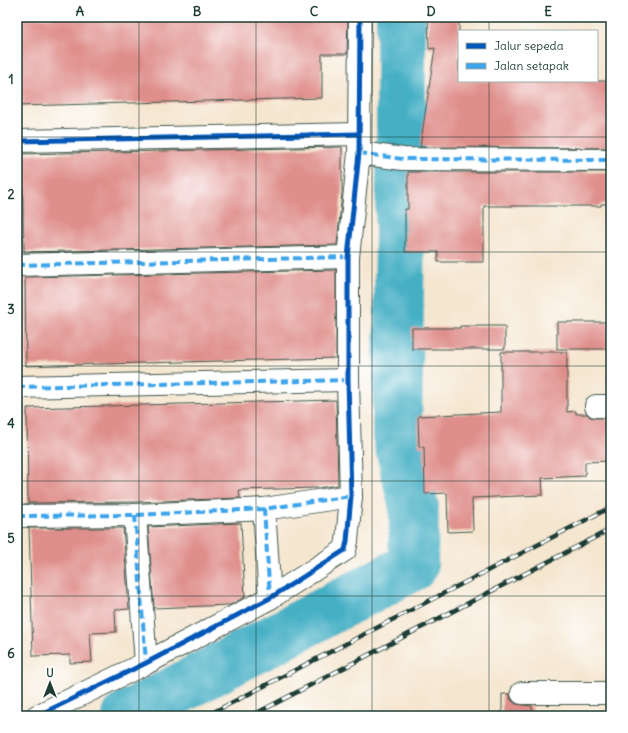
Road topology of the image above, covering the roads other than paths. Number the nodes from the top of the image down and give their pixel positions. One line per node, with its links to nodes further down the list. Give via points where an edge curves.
1 (360, 17): 3 (street)
2 (17, 141): 3 (street)
3 (358, 143): 4 (street, via 393,158); 5 (street)
4 (611, 160)
5 (348, 257): 6 (street); 7 (street)
6 (17, 265)
7 (348, 380): 8 (street); 9 (street)
8 (17, 387)
9 (351, 496): 10 (street); 13 (street, via 345,550)
10 (264, 509): 11 (street); 13 (street)
11 (135, 515): 12 (street); 14 (street)
12 (17, 516)
13 (270, 598): 14 (street)
14 (146, 663): 17 (street)
15 (522, 693): 16 (street)
16 (611, 693)
17 (37, 716)

